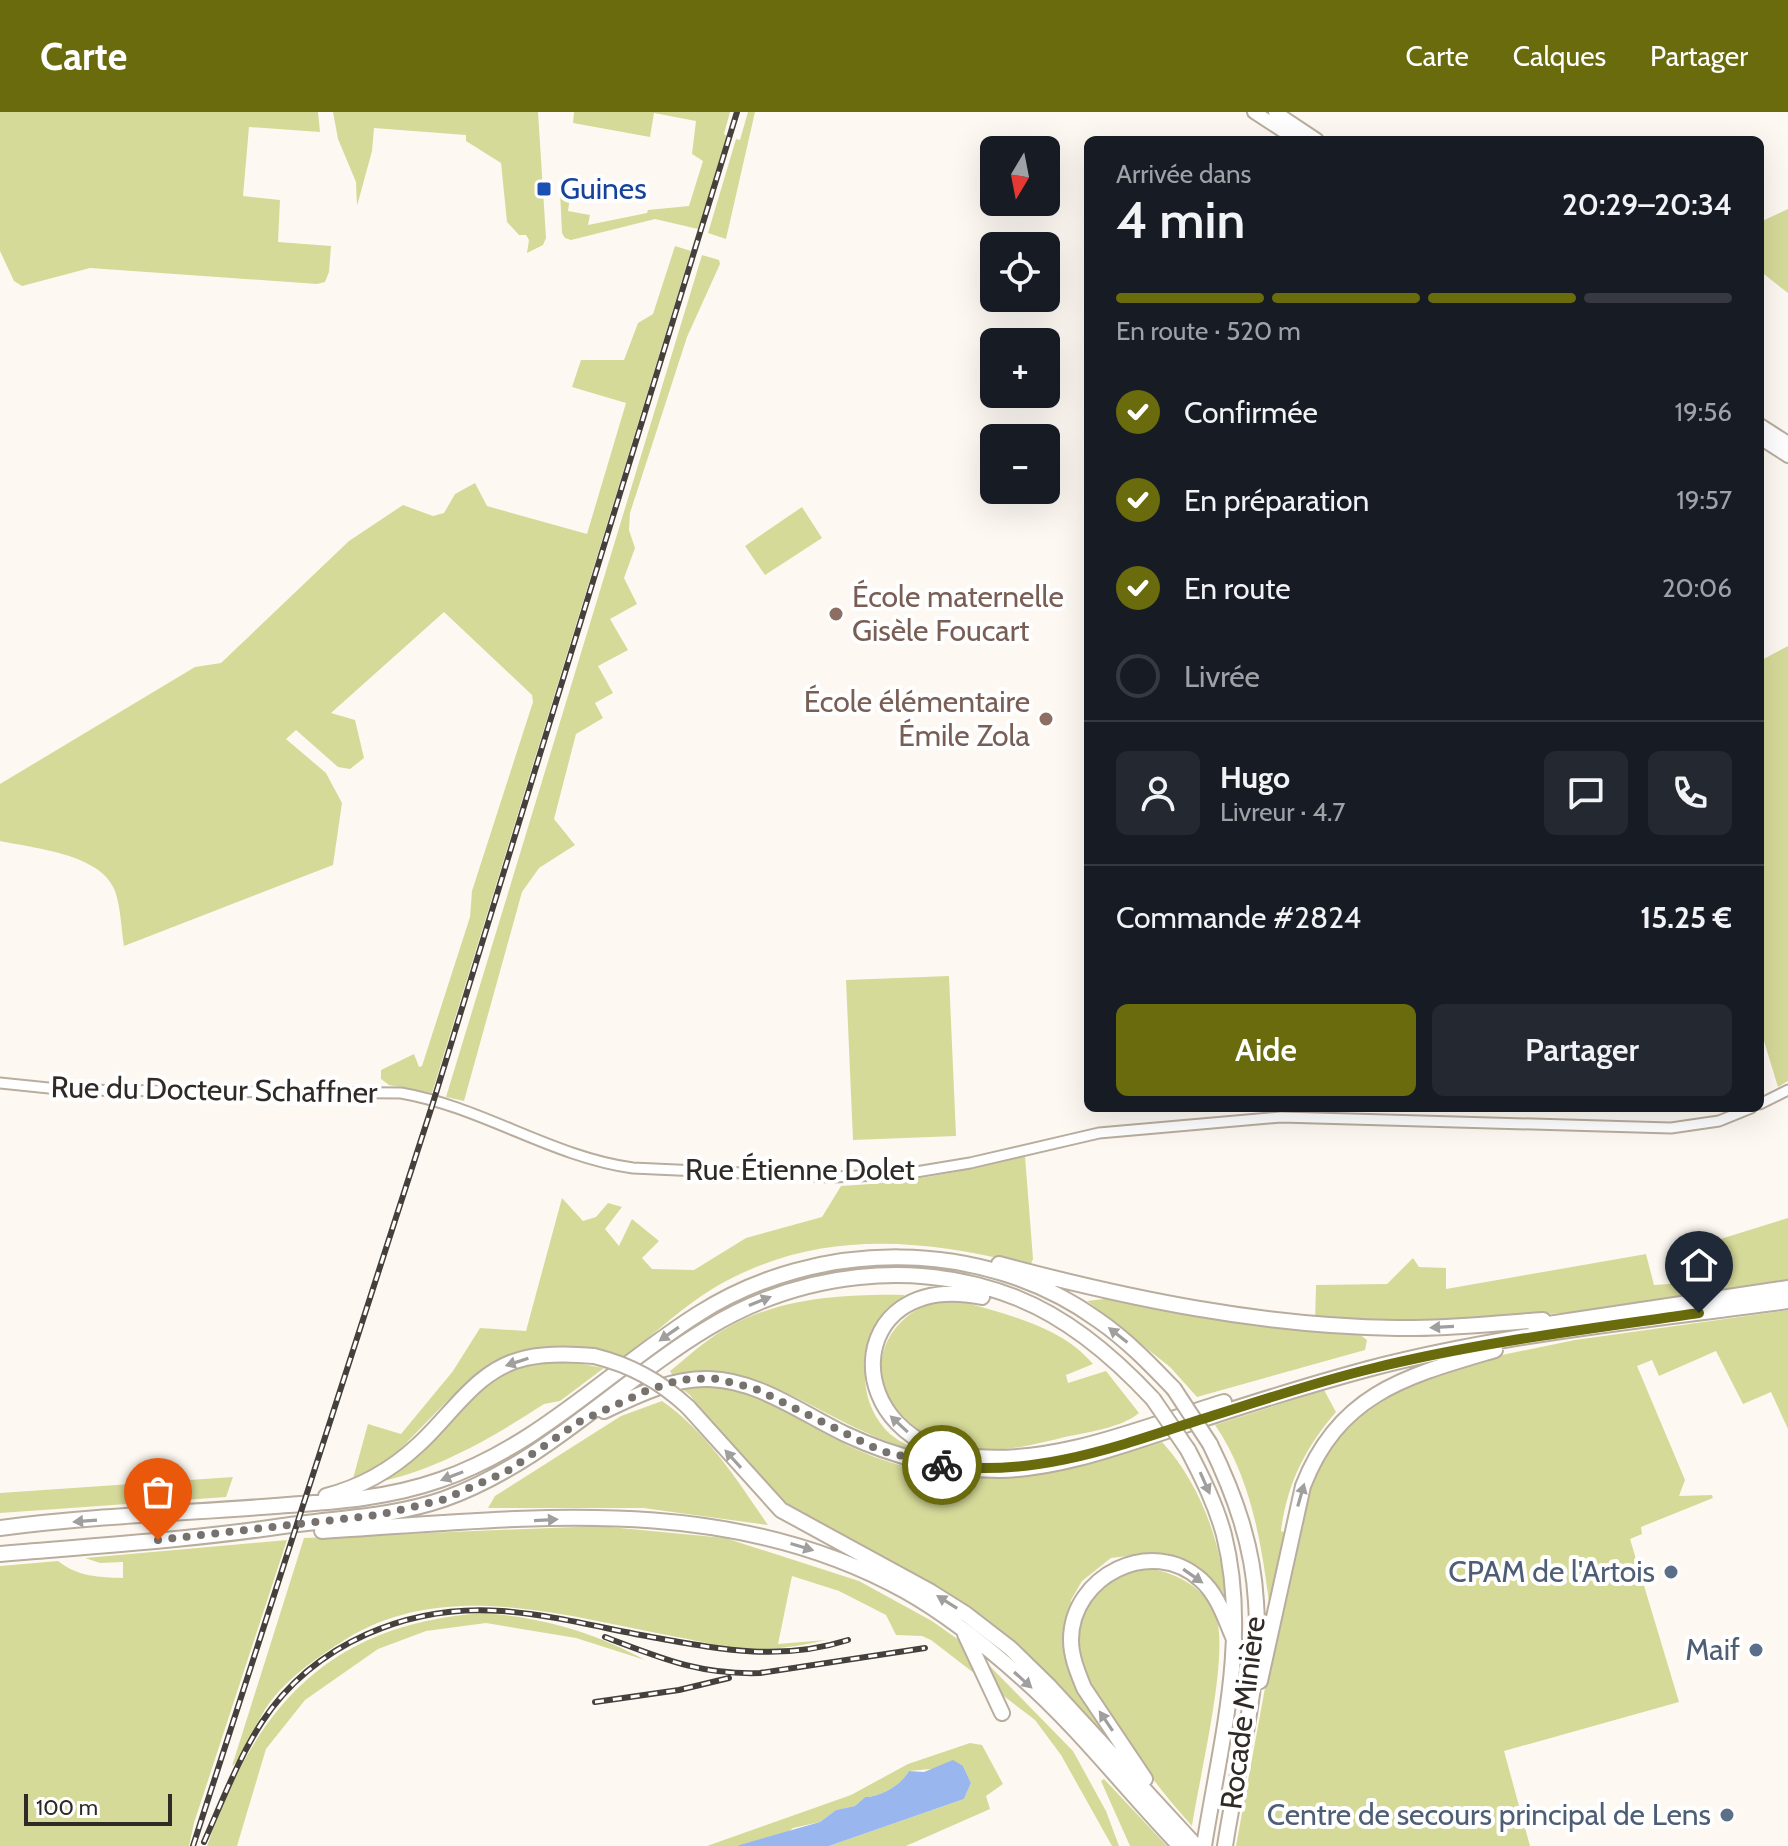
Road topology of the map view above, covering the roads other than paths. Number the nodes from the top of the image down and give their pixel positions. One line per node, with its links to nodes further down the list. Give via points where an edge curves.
1 (1254, 112): 3 (main road)
2 (1275, 112): 4 (main road)
3 (1291, 136)
4 (1311, 136)
5 (1764, 428): 7 (main road)
6 (1764, 441): 8 (main road)
7 (1788, 443)
8 (1788, 456)
9 (0, 1083): 11 (street, Rue du Docteur Schaffner, via 68,1090 374,1092)
10 (1788, 1090): 12 (street)
11 (428, 1098): 13 (street, Rue Étienne Dolet, via 602,1163 833,1177 935,1170 1099,1133 1281,1117 1671,1128)
12 (1764, 1102)
13 (1741, 1112)
14 (1788, 1288): 18 (highway)
15 (1788, 1301): 19 (highway)
16 (1041, 1309): 20 (highway, Rocade Minière, one-way to 16, via 707,1328 764,1299 803,1287 848,1277 925,1276 989,1289); 21 (highway, one-way to 16, via 972,1457 918,1440 900,1428 879,1400 872,1363 888,1321 930,1293 966,1294); 29 (highway, Rocade Minière, one-way to 29, bridge, via 1096,1346 1153,1399 1188,1450 1219,1518 1231,1569)
17 (699, 1313): 18 (highway, one-way to 17, via 1398,1328 1249,1318 1127,1296 977,1258 896,1248 857,1249 771,1270 731,1288); 22 (highway, Rocade Minière, one-way to 22, via 540,1429 467,1470 403,1492); 30 (highway, Rocade Minière, one-way to 17, bridge, via 1254,1576 1243,1522 1210,1444 1174,1389 1136,1349 1096,1318 1009,1276 937,1259 860,1258 770,1279)
18 (1576, 1318): 21 (highway, via 1403,1352)
19 (1610, 1325): 21 (highway, via 1498,1341 1370,1369 1125,1445); 30 (highway, one-way to 19, via 1260,1681 1298,1505 1311,1465 1332,1431 1357,1407 1439,1367)
20 (579, 1422): 21 (highway, via 648,1390 712,1378 754,1388 881,1451 919,1462 974,1469); 26 (highway, Rocade Minière, via 506,1472 442,1500 378,1515)
21 (1027, 1461)
22 (274, 1506): 24 (highway, Rocade Minière, one-way to 24); 32 (highway, one-way to 22, bridge, via 1010,1648 931,1592 781,1510 688,1407 618,1362 555,1354 502,1367 483,1377 419,1445 381,1475 357,1487)
23 (0, 1522): 24 (highway)
24 (18, 1526): 25 (highway, Rocade Minière)
25 (0, 1528)
26 (252, 1531): 27 (highway, Rocade Minière); 28 (highway, one-way to 28, via 588,1517 703,1524 819,1552 906,1591)
27 (0, 1554)
28 (963, 1630): 31 (highway); 32 (highway, one-way to 32, via 1023,1679)
29 (1234, 1639): 32 (highway, one-way to 29, via 1084,1688 1073,1656 1073,1625 1085,1597 1110,1571 1126,1564 1160,1562 1200,1579); 35 (highway, Rocade Minière)
30 (1252, 1685): 33 (highway, Rocade Minière)
31 (1002, 1713)
32 (1181, 1838): 34 (highway)
33 (1226, 1844)
34 (1196, 1846)
35 (1204, 1846)

